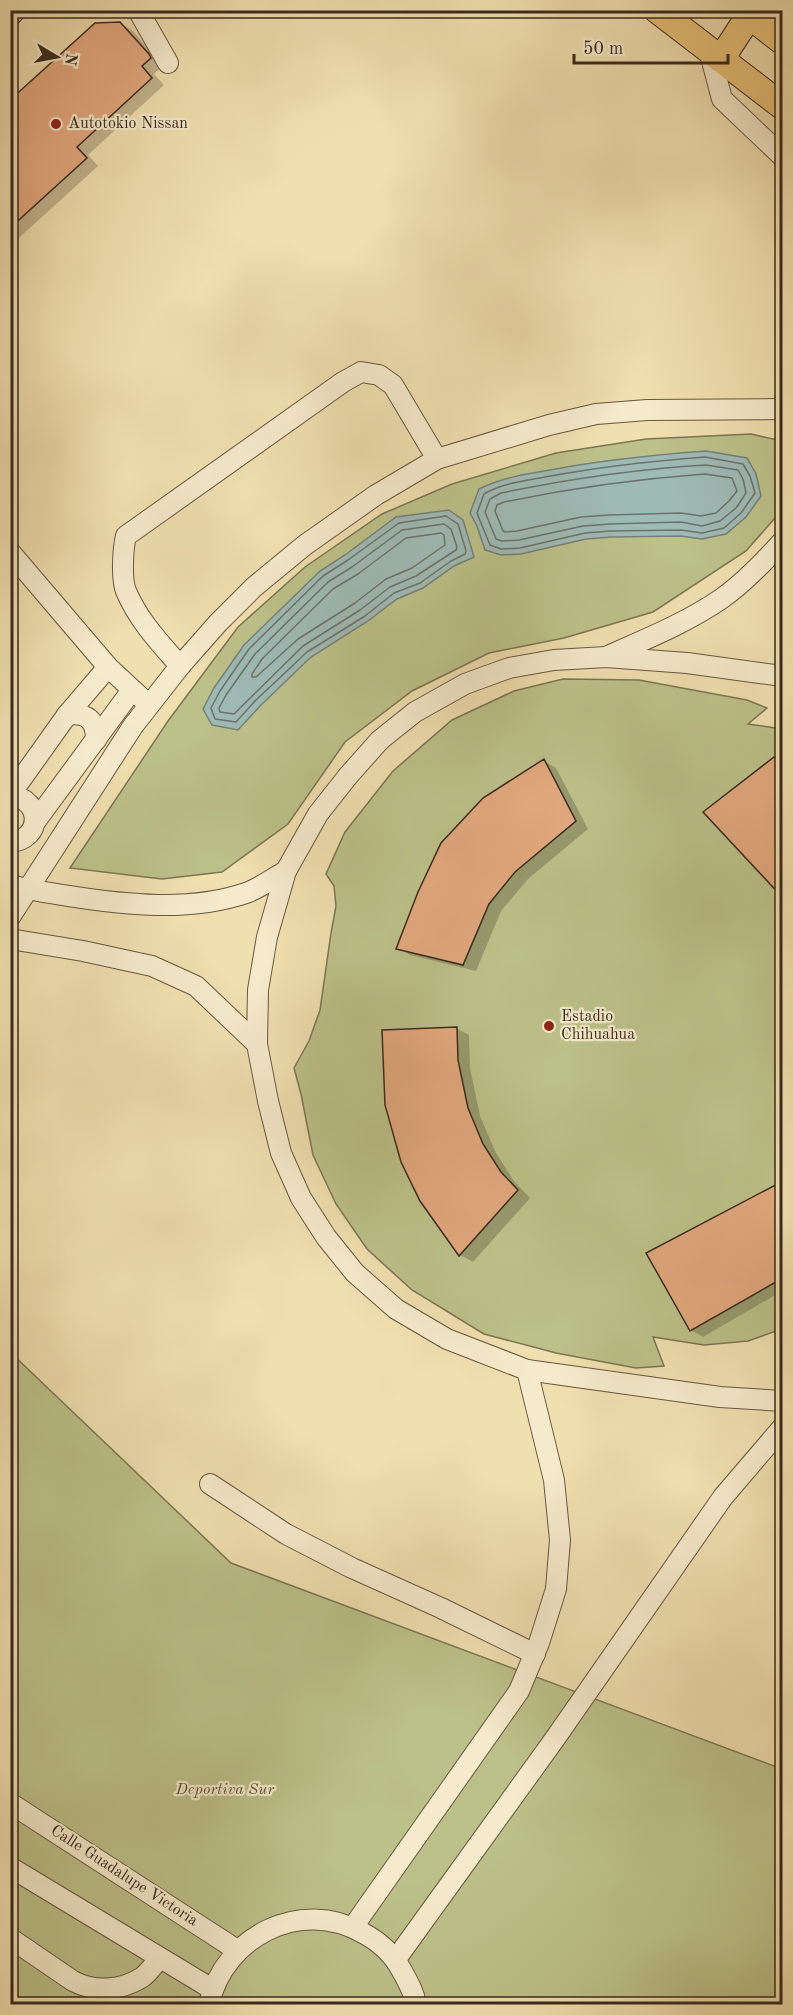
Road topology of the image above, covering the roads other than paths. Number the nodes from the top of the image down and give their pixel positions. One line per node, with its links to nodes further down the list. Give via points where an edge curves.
1 (138, 10): 6 (lane)
2 (657, 10): 5 (main road)
3 (746, 13): 4 (main road); 5 (main road)
4 (783, 41)
5 (715, 54): 7 (main road); 8 (lane, via 722,99)
6 (168, 63)
7 (783, 106)
8 (783, 156)
9 (783, 409): 10 (lane, via 597,414)
10 (437, 459): 14 (lane, via 376,495 305,545 239,602); 14 (lane, via 393,385 379,375 361,372 126,536 125,589 146,626)
11 (783, 542): 13 (lane, via 758,569 720,599 672,627)
12 (10, 552): 15 (lane)
13 (606, 657): 16 (lane); 24 (lane, via 509,668 465,684 415,712 380,740 348,776 318,814)
14 (180, 666): 18 (lane)
15 (108, 667): 17 (lane); 19 (lane)
16 (783, 676)
17 (132, 690): 18 (lane); 20 (lane)
18 (149, 705): 25 (lane)
19 (67, 715): 20 (lane, via 77,713 93,722); 21 (lane)
20 (96, 740): 22 (lane)
21 (10, 795): 22 (lane, via 29,803)
22 (35, 822): 23 (lane, via 23,839)
23 (10, 842)
24 (286, 872): 25 (lane, via 247,892 209,902 108,902); 28 (lane, via 267,937 258,990)
25 (19, 887): 26 (lane)
26 (10, 917)
27 (10, 939): 28 (lane, via 152,966 195,986)
28 (256, 1044): 29 (lane, via 281,1153 301,1198 355,1273 396,1309 447,1339)
29 (527, 1370): 30 (lane, via 720,1397); 33 (lane, via 554,1480 560,1540 556,1589)
30 (783, 1401)
31 (783, 1428): 40 (lane, via 723,1497)
32 (210, 1485): 33 (lane, via 285,1534)
33 (535, 1654): 36 (lane, via 519,1691)
34 (10, 1803): 38 (lane, Calle Guadalupe Victoria)
35 (10, 1867): 39 (lane)
36 (353, 1927): 38 (lane, via 323,1920 292,1921 262,1932); 40 (lane, via 376,1940)
37 (10, 1938): 39 (lane, via 84,1987 126,1985 142,1978)
38 (237, 1950): 41 (lane, via 222,1968)
39 (160, 1958): 41 (lane)
40 (396, 1959): 42 (lane, via 415,1994)
41 (210, 1997)
42 (416, 2004)

